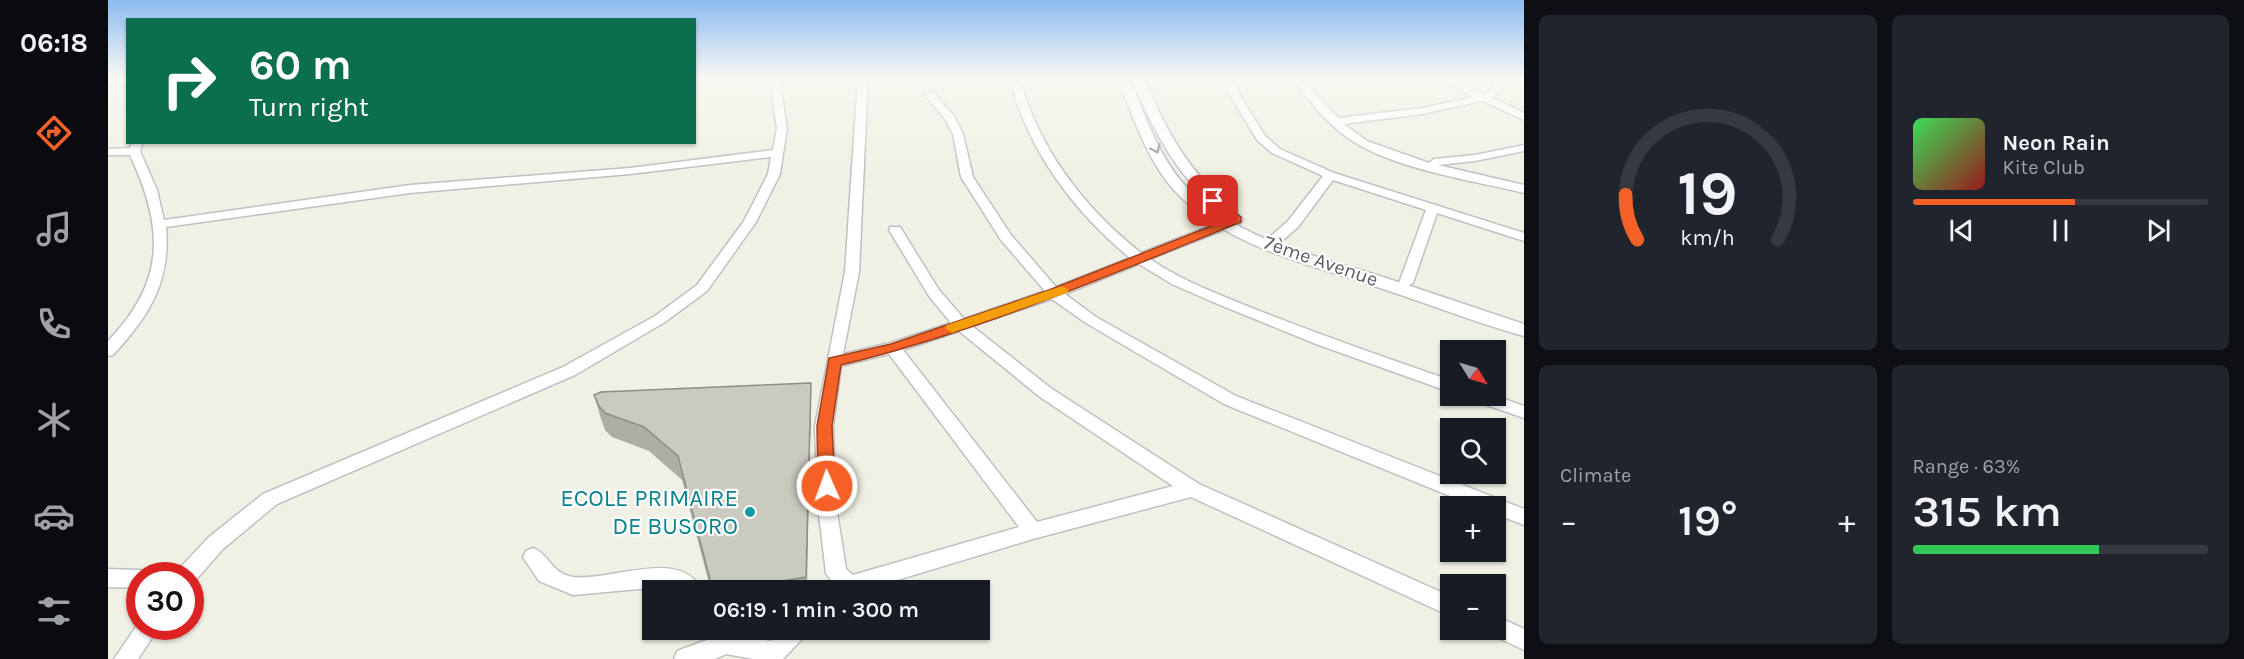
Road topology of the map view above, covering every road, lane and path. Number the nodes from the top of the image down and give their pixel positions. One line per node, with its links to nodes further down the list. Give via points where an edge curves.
1 (779, 108): 16 (street, via 782,128)
2 (862, 108): 34 (street, via 852,272)
3 (941, 108): 28 (street, via 958,134 967,177 984,206)
4 (1023, 108): 26 (street, via 1033,133 1083,202)
5 (1137, 108): 21 (street, 7ème Avenue, one-way to 21, via 1162,163 1178,187 1199,207)
6 (1151, 108): 21 (street, 7ème Avenue, via 1170,150)
7 (1243, 108): 18 (street, via 1261,138 1276,151)
8 (1325, 108): 12 (street)
9 (1440, 108): 12 (street)
10 (1504, 108): 11 (street)
11 (1524, 117)
12 (1337, 121): 17 (street, via 1361,142)
13 (136, 147): 15 (street); 22 (street)
14 (1524, 148): 17 (street)
15 (108, 152)
16 (779, 153): 22 (street, via 607,173 410,189); 44 (street, via 774,174 733,248 702,288 660,319 569,371 270,499)
17 (1422, 163): 19 (street)
18 (1330, 175): 20 (street); 25 (street, via 1293,224)
19 (1524, 189)
20 (1433, 208): 24 (street); 27 (street)
21 (1232, 223): 25 (street, 7ème Avenue); 26 (street)
22 (160, 225): 33 (street, via 159,266 149,295 142,310)
23 (895, 230): 30 (street, via 934,293)
24 (1524, 237)
25 (1273, 241): 27 (street, 7ème Avenue); 31 (street, 7ème Avenue)
26 (1140, 258): 28 (street); 35 (street, via 1227,303)
27 (1406, 283): 29 (street, 7ème Avenue)
28 (1054, 293): 30 (street); 41 (street, via 1134,346 1230,400)
29 (1524, 322)
30 (961, 325): 32 (street); 40 (street, via 1046,393)
31 (1524, 330)
32 (893, 348): 34 (street); 42 (street)
33 (108, 351)
34 (834, 362): 36 (street)
35 (1440, 382)
36 (829, 396): 37 (street); 48 (street, via 824,426 827,506)
37 (806, 397)
38 (1506, 406): 39 (street)
39 (1524, 412)
40 (1192, 489): 42 (street); 50 (street)
41 (1524, 517)
42 (1033, 531): 49 (street)
43 (533, 557): 47 (street, via 546,575 573,586 674,577)
44 (199, 562)
45 (108, 578): 46 (street)
46 (126, 579)
47 (680, 580)
48 (838, 580)
49 (867, 580)
50 (1440, 601)
51 (1506, 631): 52 (street)
52 (1524, 639)
53 (139, 640): 58 (street)
54 (714, 640): 59 (street, via 696,657)
55 (728, 640): 57 (street)
56 (786, 640): 57 (street)
57 (770, 656)
58 (125, 659)
59 (685, 659)

